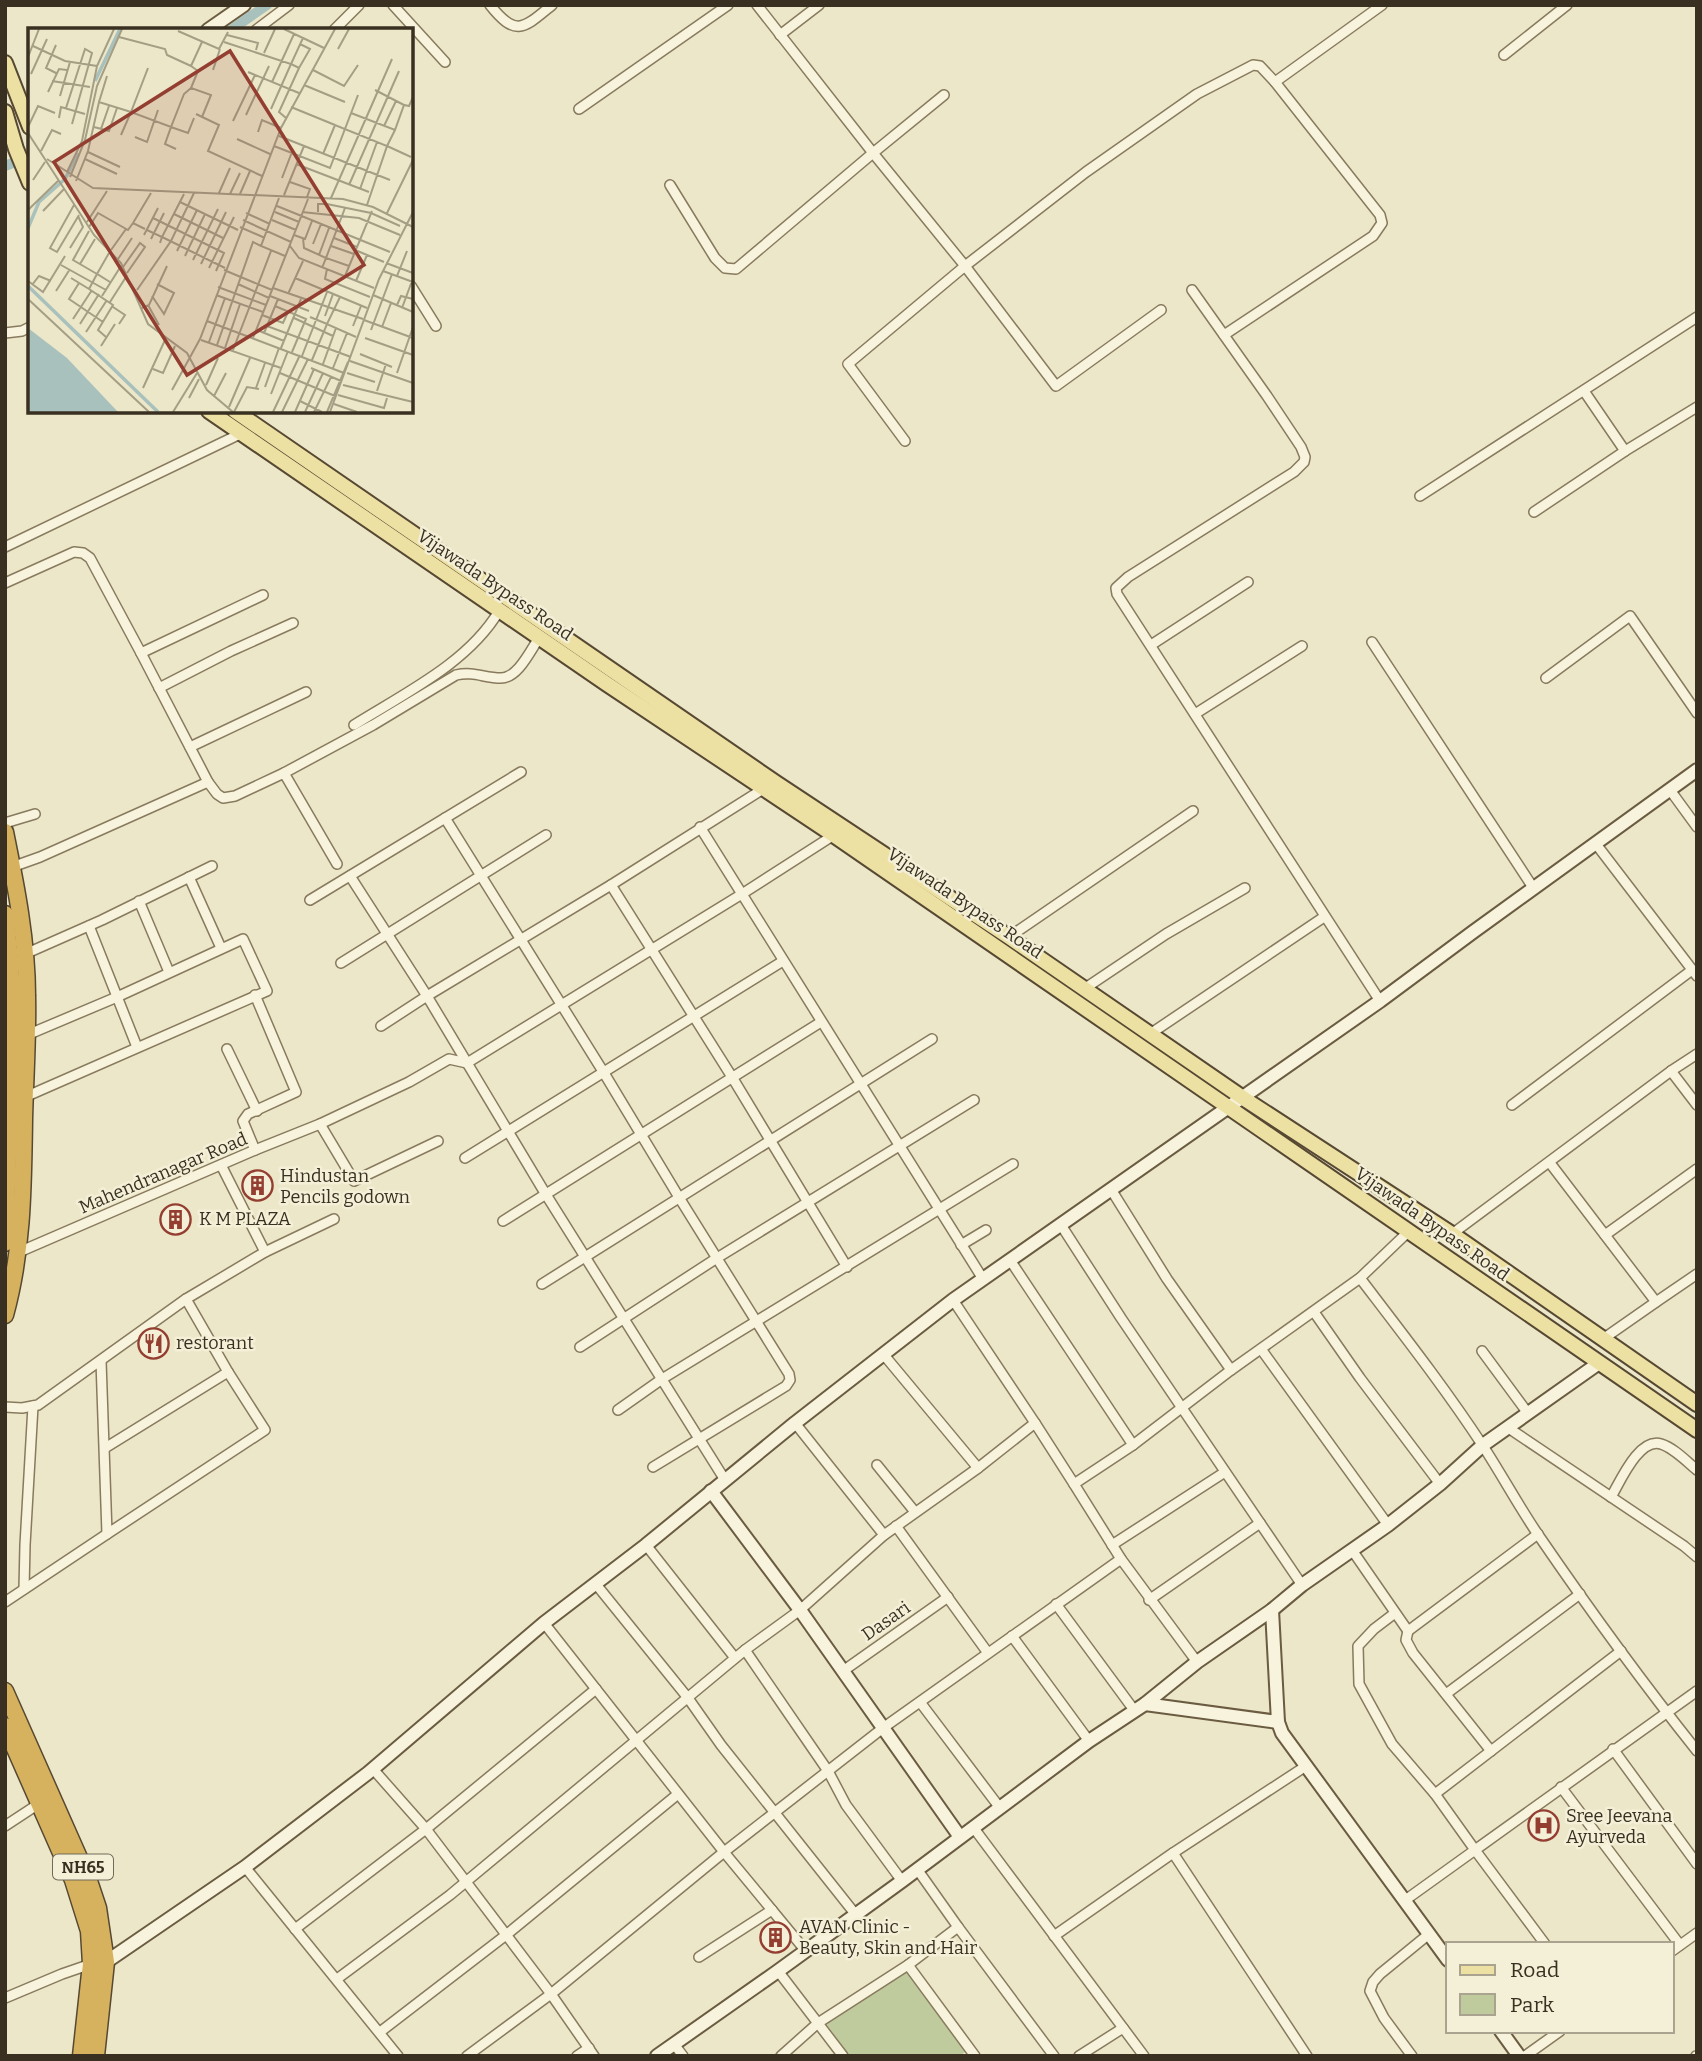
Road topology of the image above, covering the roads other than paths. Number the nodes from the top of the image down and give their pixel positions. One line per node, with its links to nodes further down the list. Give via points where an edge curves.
1 (244, 5): 12 (street)
2 (289, 5): 13 (street)
3 (359, 5): 14 (street)
4 (393, 5): 17 (street)
5 (490, 5): 6 (street, via 502,21 520,27)
6 (552, 5)
7 (728, 5): 21 (street)
8 (757, 5): 15 (street)
9 (819, 5): 15 (street)
10 (1382, 5): 19 (street)
11 (1567, 5): 16 (street)
12 (211, 28)
13 (259, 28)
14 (336, 28)
15 (780, 35): 24 (street)
16 (1504, 55)
17 (445, 62)
18 (5, 63): 23 (main road)
19 (1275, 82): 27 (street, via 1253,65 1197,94); 35 (street, via 1382,223 1373,236)
20 (944, 95): 24 (street)
21 (579, 109)
22 (5, 112): 25 (main road)
23 (28, 122)
24 (873, 153): 26 (street, via 736,269 724,268 715,258); 27 (street)
25 (28, 177)
26 (670, 185)
27 (965, 266): 30 (street, via 1056,386); 41 (street, via 848,364)
28 (413, 290): 32 (street)
29 (1192, 290): 35 (street)
30 (1161, 310)
31 (1697, 317): 36 (street)
32 (436, 326)
33 (28, 328): 34 (street)
34 (5, 332)
35 (1224, 335): 53 (street, via 1306,457 1294,472 1120,582 1117,594)
36 (1584, 391): 42 (street); 43 (street)
37 (1697, 407): 42 (street)
38 (212, 413): 40 (main road, Vijawada Bypass Road)
39 (238, 413): 76 (main road, Vijawada Bypass Road)
40 (240, 434): 45 (street); 49 (main road, Vijawada Bypass Road)
41 (905, 441)
42 (1625, 451): 44 (street)
43 (1420, 496)
44 (1534, 512)
45 (5, 547)
46 (1248, 582): 53 (street)
47 (5, 583): 55 (street, via 64,555 83,553 90,558)
48 (263, 595): 55 (street)
49 (499, 611): 51 (main road, Vijawada Bypass Road); 61 (street, via 459,658)
50 (293, 623): 57 (street)
51 (539, 638): 65 (street, via 517,669 503,678 468,672 456,675); 67 (main road, Vijawada Bypass Road)
52 (1372, 642): 87 (street)
53 (1151, 645): 60 (street)
54 (1301, 646): 60 (street)
55 (141, 653): 57 (street)
56 (1546, 678): 59 (street, via 1630,616)
57 (159, 688): 62 (street)
58 (306, 692): 62 (street)
59 (1697, 713)
60 (1195, 714): 92 (street)
61 (354, 725)
62 (190, 747): 66 (street)
63 (1697, 770): 68 (street)
64 (521, 772): 71 (street)
65 (284, 773): 66 (street, via 223,798); 79 (street)
66 (208, 782): 81 (street)
67 (763, 789): 73 (street); 76 (main road, Vijawada Bypass Road)
68 (1670, 790): 74 (street); 78 (street)
69 (1193, 811): 95 (street)
70 (35, 814): 72 (street)
71 (444, 818): 82 (street); 83 (street)
72 (5, 823)
73 (700, 827): 85 (street); 88 (street)
74 (1697, 827)
75 (5, 832): 81 (highway)
76 (839, 832): 88 (street); 95 (main road, Vijawada Bypass Road); 130 (main road, Vijawada Bypass Road)
77 (546, 835): 83 (street)
78 (1596, 844): 87 (street); 103 (street)
79 (337, 864)
80 (212, 866): 84 (street)
81 (12, 867): 99 (highway)
82 (350, 876): 89 (street); 94 (street)
83 (481, 876): 94 (street); 96 (street)
84 (189, 877): 90 (street); 97 (street)
85 (611, 885): 96 (street); 98 (street)
86 (1245, 888): 104 (street)
87 (1534, 889): 108 (street)
88 (742, 894): 98 (street); 100 (street)
89 (310, 900)
90 (139, 901): 93 (street); 102 (street)
91 (5, 914): 99 (highway)
92 (1324, 917): 108 (street); 114 (street)
93 (89, 926): 99 (street); 106 (street)
94 (388, 935): 101 (street); 107 (street)
95 (1009, 937): 104 (main road, Vijawada Bypass Road)
96 (520, 941): 107 (street); 109 (street)
97 (221, 948): 102 (street); 105 (street, via 243,939 267,991)
98 (651, 950): 109 (street); 111 (street)
99 (13, 958): 110 (highway); 115 (highway, via 27,995)
100 (783, 961): 111 (street); 112 (street)
101 (341, 963)
102 (169, 972): 106 (street)
103 (1695, 973): 128 (street)
104 (1084, 989): 114 (main road, Vijawada Bypass Road)
105 (255, 995): 117 (street); 131 (street, via 296,1092)
106 (117, 996): 115 (street); 117 (street)
107 (427, 996): 113 (street); 120 (street)
108 (1380, 1001): 126 (street)
109 (561, 1006): 120 (street); 122 (street)
110 (9, 1016): 132 (highway)
111 (692, 1017): 122 (street); 123 (street)
112 (821, 1022): 123 (street); 124 (street)
113 (381, 1026)
114 (1150, 1034): 126 (main road, Vijawada Bypass Road)
115 (27, 1035): 125 (highway)
116 (932, 1039): 124 (street)
117 (137, 1047): 125 (street)
118 (228, 1049): 131 (street)
119 (1697, 1054): 121 (street)
120 (467, 1063): 133 (street, Mahendranagar Road, via 449,1059); 134 (street)
121 (1671, 1071): 129 (street); 141 (street)
122 (604, 1073): 134 (street); 135 (street)
123 (732, 1077): 135 (street); 137 (street)
124 (861, 1084): 137 (street); 138 (street)
125 (24, 1097): 159 (highway, via 23,1200)
126 (1243, 1098): 130 (street); 155 (main road, Vijawada Bypass Road)
127 (974, 1100): 138 (street)
128 (1512, 1105)
129 (1697, 1105)
130 (1229, 1107): 145 (street); 154 (main road, Vijawada Bypass Road)
131 (257, 1111): 139 (street, via 243,1121)
132 (7, 1112): 157 (highway)
133 (320, 1124): 136 (street, via 354,1181); 139 (street, Mahendranagar Road)
134 (508, 1131): 140 (street); 146 (street)
135 (642, 1134): 146 (street); 147 (street)
136 (438, 1141)
137 (770, 1142): 147 (street); 148 (street)
138 (899, 1145): 148 (street); 149 (street)
139 (255, 1150): 143 (street, Mahendranagar Road)
140 (464, 1158)
141 (1550, 1163): 155 (street); 156 (street)
142 (1013, 1164): 149 (street)
143 (221, 1165): 159 (street, Mahendranagar Road); 160 (street)
144 (1697, 1169): 156 (street)
145 (1112, 1191): 152 (street); 183 (street)
146 (545, 1193): 151 (street); 161 (street)
147 (680, 1199): 161 (street); 162 (street)
148 (807, 1202): 162 (street); 164 (street)
149 (939, 1210): 158 (street); 164 (street)
150 (334, 1219): 160 (street)
151 (503, 1221)
152 (1061, 1225): 163 (street); 189 (street)
153 (985, 1230): 158 (street)
154 (1408, 1232): 166 (street); 182 (main road, Vijawada Bypass Road)
155 (1452, 1234): 176 (main road, Vijawada Bypass Road)
156 (1605, 1235): 171 (street)
157 (6, 1236): 159 (highway)
158 (961, 1245): 167 (street)
159 (12, 1247): 173 (highway)
160 (265, 1252): 169 (street)
161 (586, 1257): 168 (street); 174 (street)
162 (717, 1258): 174 (street); 175 (street)
163 (1010, 1260): 167 (street); 197 (street)
164 (848, 1267): 175 (street)
165 (1697, 1274): 171 (street)
166 (1360, 1278): 172 (street); 198 (street)
167 (983, 1279): 170 (street)
168 (542, 1284)
169 (186, 1299): 181 (street); 184 (street)
170 (953, 1300): 180 (street); 193 (street)
171 (1656, 1302): 176 (street)
172 (1314, 1312): 178 (street); 207 (street)
173 (5, 1315)
174 (624, 1317): 177 (street); 185 (street)
175 (757, 1322): 185 (street); 196 (street, via 790,1380)
176 (1603, 1339): 186 (main road, Vijawada Bypass Road)
177 (580, 1347)
178 (1261, 1349): 183 (street); 212 (street)
179 (1482, 1351): 191 (street)
180 (884, 1355): 192 (street); 202 (street)
181 (101, 1360): 187 (street); 199 (street)
182 (1599, 1363): 191 (street); 195 (main road, Vijawada Bypass Road)
183 (1231, 1370): 189 (street)
184 (228, 1372): 199 (street); 214 (street, via 265,1430)
185 (662, 1379): 190 (street); 196 (street)
186 (1697, 1405)
187 (33, 1406): 188 (street); 224 (street)
188 (5, 1407)
189 (1181, 1408): 197 (street); 204 (street)
190 (618, 1410)
191 (1527, 1412): 194 (street)
192 (795, 1423): 205 (street); 216 (street)
193 (1035, 1423): 202 (street); 206 (street)
194 (1507, 1427): 198 (street); 209 (street)
195 (1697, 1430)
196 (700, 1439): 201 (street); 205 (street)
197 (1133, 1445): 206 (street)
198 (1483, 1445): 207 (street); 215 (street)
199 (105, 1448): 214 (street)
200 (877, 1465): 210 (street)
201 (653, 1467)
202 (978, 1468): 210 (street)
203 (1697, 1470): 209 (street, via 1672,1450 1652,1443 1634,1458)
204 (1225, 1472): 211 (street); 218 (street)
205 (725, 1480): 208 (street)
206 (1074, 1484): 218 (street)
207 (1440, 1484): 212 (street)
208 (711, 1491): 217 (street); 230 (street)
209 (1611, 1497): 220 (street)
210 (915, 1512): 213 (street)
211 (1260, 1523): 223 (street); 227 (street)
212 (1388, 1525): 219 (street)
213 (896, 1526): 216 (street); 226 (street)
214 (107, 1534): 224 (street)
215 (1538, 1534): 225 (street); 234 (street)
216 (884, 1535): 230 (street)
217 (646, 1545): 222 (street); 239 (street)
218 (1112, 1545): 221 (street)
219 (1352, 1550): 223 (street); 232 (street)
220 (1697, 1557)
221 (1121, 1559): 227 (street); 229 (street)
222 (595, 1583): 233 (street); 246 (street)
223 (1302, 1585): 231 (street)
224 (24, 1589): 228 (street)
225 (1580, 1594): 237 (street); 245 (street)
226 (948, 1597): 238 (street); 241 (street, Dasari)
227 (1149, 1600): 240 (street)
228 (5, 1602)
229 (1056, 1604): 235 (street); 248 (street)
230 (800, 1610): 236 (street); 241 (street)
231 (1272, 1611): 240 (street); 250 (street)
232 (1395, 1613): 234 (street); 263 (street, via 1358,1646 1359,1684 1392,1744)
233 (544, 1623): 242 (street); 259 (street)
234 (1408, 1631): 245 (street, via 1406,1640 1413,1653)
235 (1012, 1636): 238 (street); 254 (street)
236 (745, 1650): 239 (street); 260 (street)
237 (1621, 1651): 249 (street); 256 (street)
238 (988, 1653): 247 (street)
239 (736, 1658): 246 (street)
240 (1197, 1662): 248 (street)
241 (843, 1671): 252 (street)
242 (596, 1689): 253 (street); 269 (street)
243 (5, 1691): 294 (highway, NH65, via 88,1878 98,1908)
244 (1697, 1691): 249 (street)
245 (1446, 1694): 256 (street)
246 (688, 1698): 253 (street); 266 (street)
247 (920, 1702): 252 (street); 265 (street)
248 (1140, 1707): 250 (street); 254 (street)
249 (1667, 1714): 255 (street); 257 (street)
250 (1278, 1722): 258 (street)
251 (5, 1726): 264 (highway, NH65)
252 (884, 1728): 260 (street); 270 (street)
253 (637, 1740): 262 (street); 278 (street)
254 (1089, 1741): 265 (street)
255 (1613, 1749): 261 (street); 274 (street)
256 (1491, 1751): 263 (street)
257 (1697, 1751)
258 (1306, 1766): 273 (street); 279 (street)
259 (373, 1769): 269 (street); 275 (street)
260 (828, 1771): 266 (street); 277 (street, via 846,1805)
261 (1561, 1787): 271 (street); 289 (street)
262 (678, 1794): 272 (street); 286 (street)
263 (1435, 1794): 271 (street)
264 (40, 1803): 267 (street); 294 (highway, NH65, via 73,1880)
265 (1000, 1808): 268 (street)
266 (775, 1814): 272 (street); 281 (street)
267 (5, 1826)
268 (974, 1827): 270 (street); 287 (street)
269 (426, 1829): 278 (street); 283 (street)
270 (960, 1837): 276 (street)
271 (1475, 1850): 279 (street); 288 (street)
272 (724, 1852): 280 (street); 298 (street)
273 (1173, 1853): 287 (street); 320 (street)
274 (1697, 1864)
275 (246, 1867): 283 (street); 294 (street)
276 (917, 1869): 277 (street); 282 (street)
277 (902, 1881): 281 (street)
278 (466, 1882): 286 (street); 297 (street)
279 (1404, 1900): 285 (street)
280 (772, 1910): 291 (street); 292 (street)
281 (856, 1914): 291 (street)
282 (958, 1927): 295 (street); 317 (street)
283 (295, 1929): 297 (street)
284 (1697, 1933): 290 (street)
285 (1429, 1934): 293 (street); 321 (street, via 1380,1974 1370,1991)
286 (506, 1935): 298 (street); 302 (street)
287 (1054, 1936): 301 (street)
288 (1544, 1942)
289 (1672, 1942)
290 (1676, 1948)
291 (805, 1950): 296 (street)
292 (699, 1957)
293 (1446, 1957)
294 (98, 1963): 299 (street); 307 (highway, NH65); 308 (highway, NH65)
295 (908, 1965): 300 (street); 316 (street)
296 (778, 1971): 300 (street); 305 (street)
297 (337, 1979): 302 (street)
298 (551, 1994): 306 (street); 310 (street)
299 (5, 1998)
300 (818, 2023): 314 (street); 315 (street)
301 (1123, 2028): 318 (street); 319 (street)
302 (380, 2032): 309 (street)
303 (1502, 2033): 322 (street)
304 (1556, 2033): 323 (street)
305 (674, 2044): 312 (street); 313 (street)
306 (591, 2052): 311 (street)
307 (81, 2056)
308 (96, 2056)
309 (398, 2056)
310 (467, 2056)
311 (577, 2056)
312 (657, 2056)
313 (683, 2056)
314 (781, 2056)
315 (843, 2056)
316 (975, 2056)
317 (1054, 2056)
318 (1079, 2056)
319 (1144, 2056)
320 (1307, 2056)
321 (1412, 2056)
322 (1519, 2056)
323 (1525, 2056)

